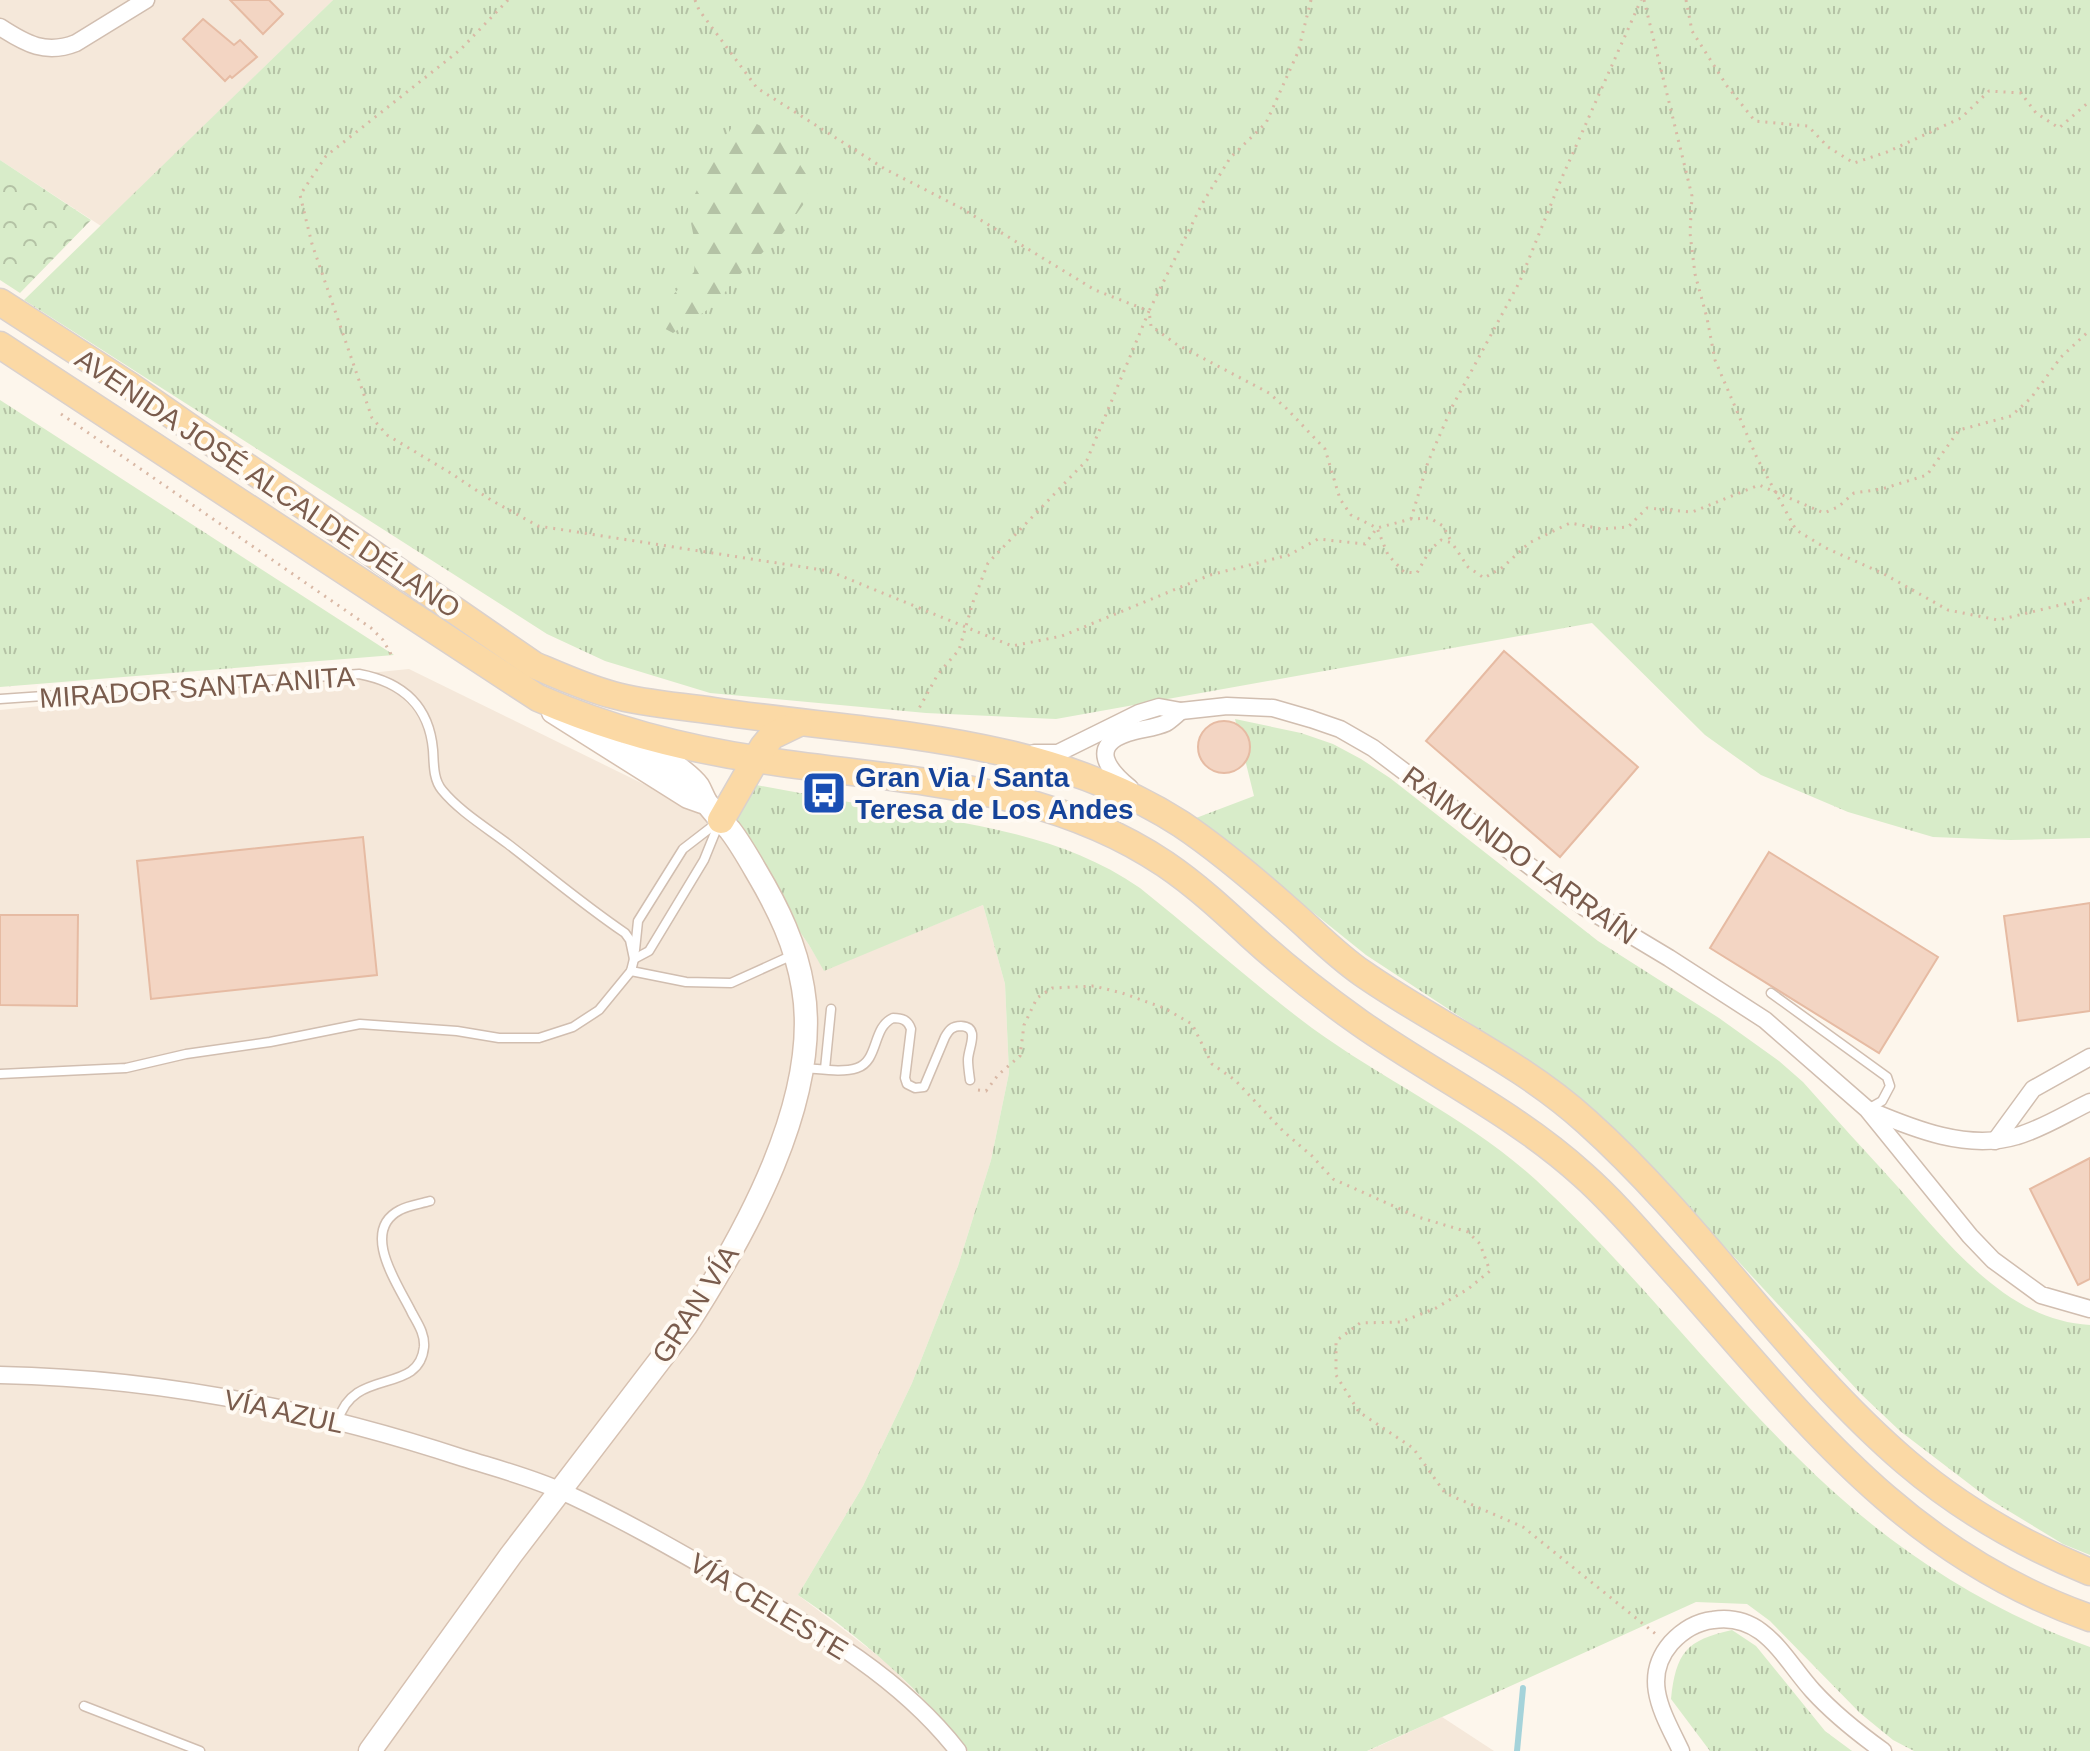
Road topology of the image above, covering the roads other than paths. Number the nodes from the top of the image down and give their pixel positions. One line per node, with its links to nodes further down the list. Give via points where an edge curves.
1 (146, 0): 2 (street, via 64,48 36,47)
2 (0, 27)
3 (0, 302): 5 (main road, AVENIDA JOSÉ ALCALDE DÉLANO)
4 (0, 345): 6 (main road, AVENIDA JOSÉ ALCALDE DÉLANO)
5 (534, 665): 9 (main road, AVENIDA JOSÉ ALCALDE DÉLANO, via 617,697); 10 (main road, GRAN VÍA, via 583,707)
6 (538, 698): 10 (main road, AVENIDA JOSÉ ALCALDE DÉLANO); 17 (main road, GRAN VÍA)
7 (0, 699): 19 (lane, MIRADOR SANTA ANITA, via 359,674 383,679 421,709 440,788 625,933)
8 (1181, 711): 11 (street, RAIMUNDO LARRAÍN, via 1165,723); 12 (street, RAIMUNDO LARRAÍN, via 1159,707 1139,713 1058,753); 28 (street, RAIMUNDO LARRAÍN, via 1273,708 1340,729 1373,748 1584,907 1765,1020)
9 (799, 723): 12 (main road, AVENIDA JOSÉ ALCALDE DÉLANO, via 903,733); 13 (main road, via 772,736)
10 (622, 730): 13 (main road, AVENIDA JOSÉ ALCALDE DÉLANO); 17 (main road, GRAN VÍA, via 697,785)
11 (1124, 734): 15 (street, RAIMUNDO LARRAÍN, via 1106,741); 16 (street, via 1106,749 1107,765)
12 (1015, 753): 15 (main road, AVENIDA JOSÉ ALCALDE DÉLANO)
13 (756, 759): 14 (main road, AVENIDA JOSÉ ALCALDE DÉLANO); 17 (main road)
14 (859, 774): 15 (main road, via 940,768 1052,793); 36 (main road, AVENIDA JOSÉ ALCALDE DÉLANO, via 1040,805 1102,828 1163,863 1322,995 1496,1108 1583,1175 1819,1436 1906,1517 1980,1568)
15 (1085, 775): 16 (main road, AVENIDA JOSÉ ALCALDE DÉLANO)
16 (1153, 807): 35 (main road, AVENIDA JOSÉ ALCALDE DÉLANO, via 1212,846 1356,969 1586,1120 1642,1175 1845,1403 1905,1461 1999,1528)
17 (714, 812): 18 (main road, GRAN VÍA, via 777,907); 19 (lane, via 683,849 638,921); 19 (lane, via 704,860 649,951)
18 (796, 954): 20 (lane, via 731,983 686,982); 24 (main road, GRAN VÍA)
19 (634, 959): 20 (lane)
20 (631, 971): 25 (lane, via 599,1010 573,1027 539,1038 360,1024 126,1068)
21 (1771, 993): 28 (lane, via 1887,1077 1890,1086 1882,1101)
22 (831, 1009): 24 (lane)
23 (2090, 1057): 29 (street, via 2033,1089)
24 (814, 1069): 26 (lane, via 859,1068 868,1062 887,1020 901,1018 911,1029 907,1084 924,1087 945,1037 958,1026 972,1032); 34 (main road, GRAN VÍA, via 799,1089 772,1166 711,1287)
25 (0, 1074)
26 (970, 1080)
27 (2090, 1102): 29 (street, RAIMUNDO LARRAÍN, via 2019,1136)
28 (1867, 1109): 29 (street, RAIMUNDO LARRAÍN, via 1939,1135); 31 (street, RAIMUNDO LARRAÍN, via 1993,1260 2041,1295)
29 (1995, 1141)
30 (430, 1201): 33 (lane, via 394,1214 382,1238 384,1259 424,1336 422,1356 403,1377 358,1390)
31 (2090, 1309)
32 (0, 1375): 33 (street, VÍA AZUL, via 196,1392)
33 (338, 1421): 34 (street, VÍA AZUL)
34 (559, 1490): 39 (main road, GRAN VÍA); 40 (street, VÍA CELESTE, via 782,1610 862,1662 911,1700)
35 (2090, 1572)
36 (2090, 1618)
37 (84, 1706): 38 (lane)
38 (200, 1751)
39 (370, 1751)
40 (958, 1751)
41 (1681, 1751): 42 (street, via 1654,1687 1656,1668 1685,1631 1707,1621 1732,1619 1773,1640 1831,1709)
42 (1883, 1751)

